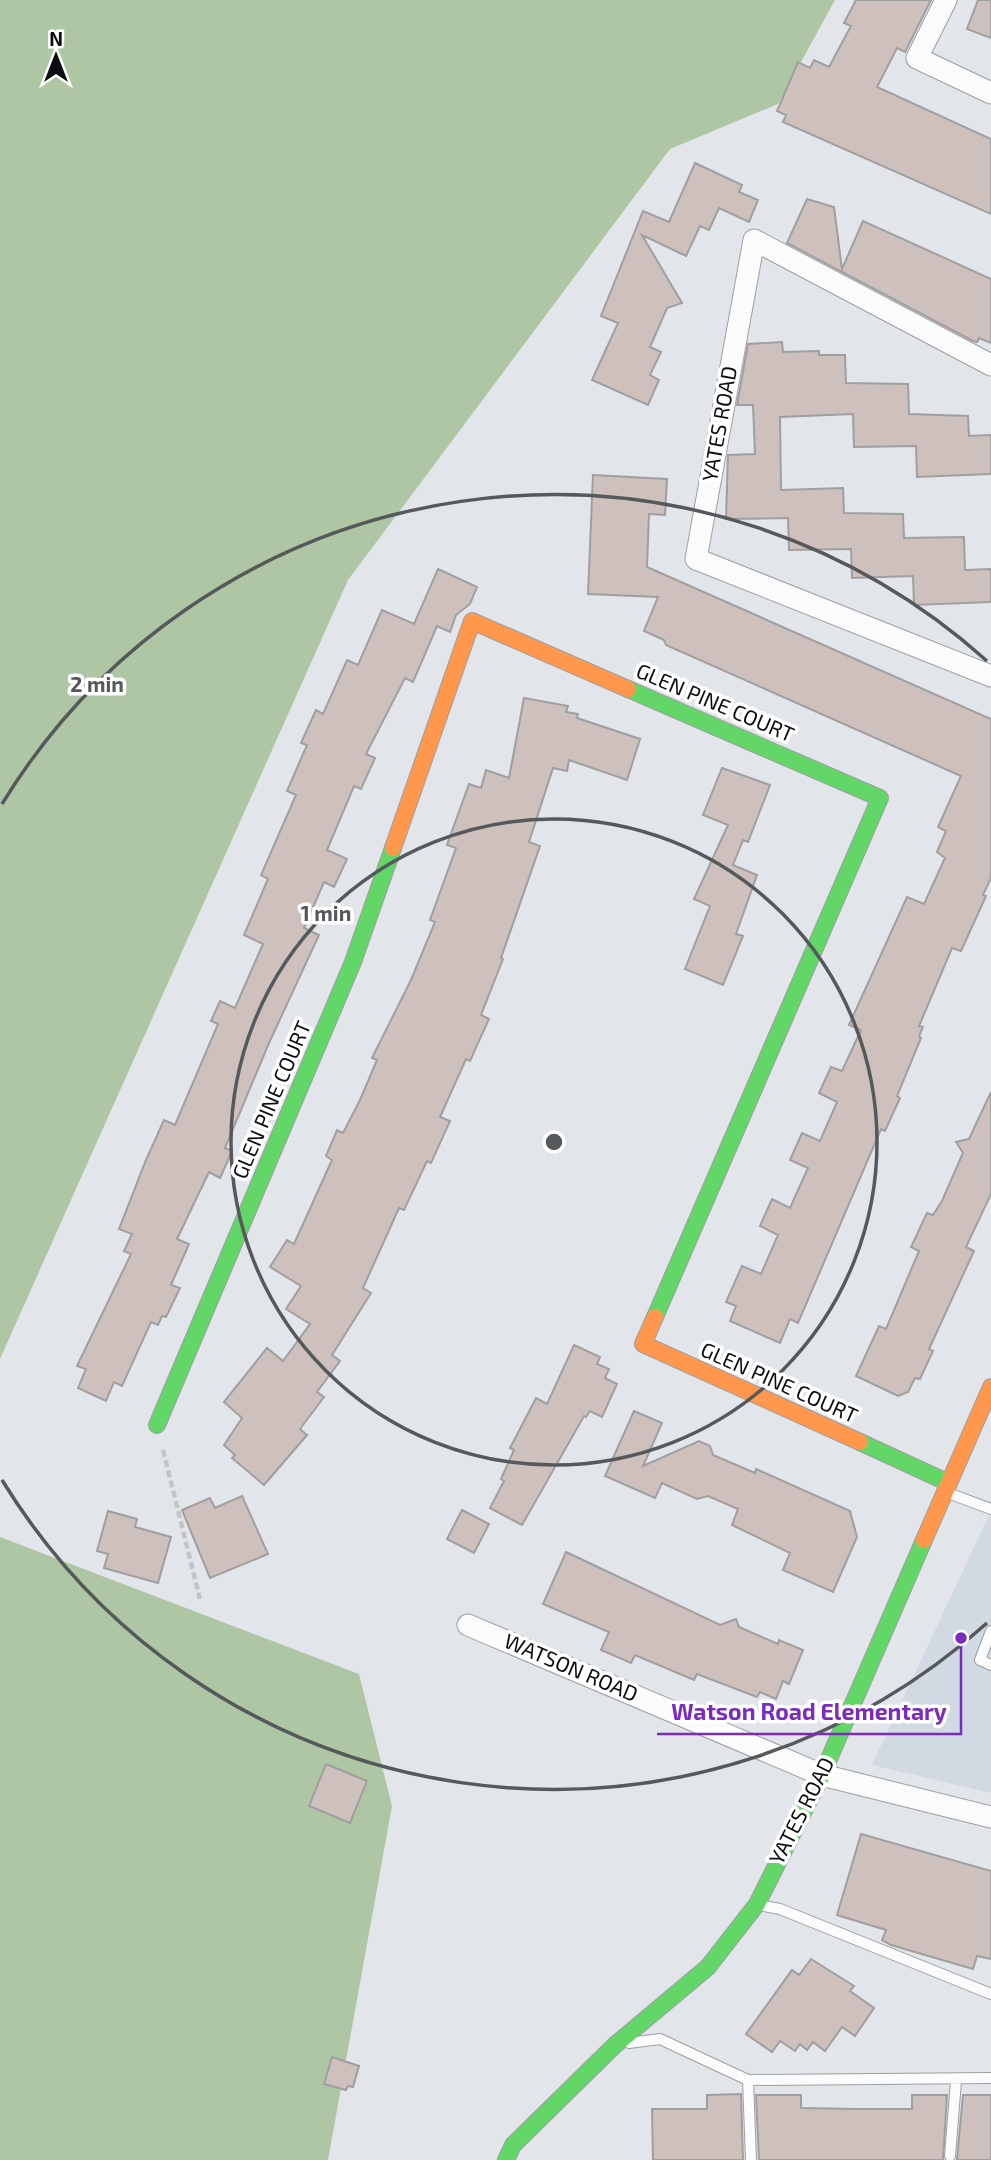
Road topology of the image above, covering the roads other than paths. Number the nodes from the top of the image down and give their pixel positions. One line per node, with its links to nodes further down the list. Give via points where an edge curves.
1 (946, 0): 2 (street, via 917,58)
2 (991, 93)
3 (991, 365): 4 (street, YATES ROAD, via 754,240 696,559)
4 (991, 676)
5 (991, 1387): 7 (street, YATES ROAD)
6 (157, 1425): 7 (street, GLEN PINE COURT, via 353,962 472,621 880,798 643,1344)
7 (947, 1488): 8 (lane); 12 (street, YATES ROAD)
8 (991, 1509)
9 (468, 1625): 12 (street, WATSON ROAD)
10 (991, 1631): 11 (lane, via 980,1660)
11 (991, 1665)
12 (822, 1774): 13 (street, WATSON ROAD); 14 (street, YATES ROAD)
13 (991, 1817)
14 (757, 1905): 15 (lane, via 780,1909); 16 (street, YATES ROAD, via 708,1967)
15 (991, 1994)
16 (615, 2045): 18 (lane, via 660,2039); 21 (street, YATES ROAD, via 513,2145)
17 (991, 2078): 19 (lane)
18 (748, 2080): 19 (lane); 22 (lane)
19 (956, 2081): 20 (lane)
20 (950, 2156)
21 (506, 2160)
22 (751, 2160)

